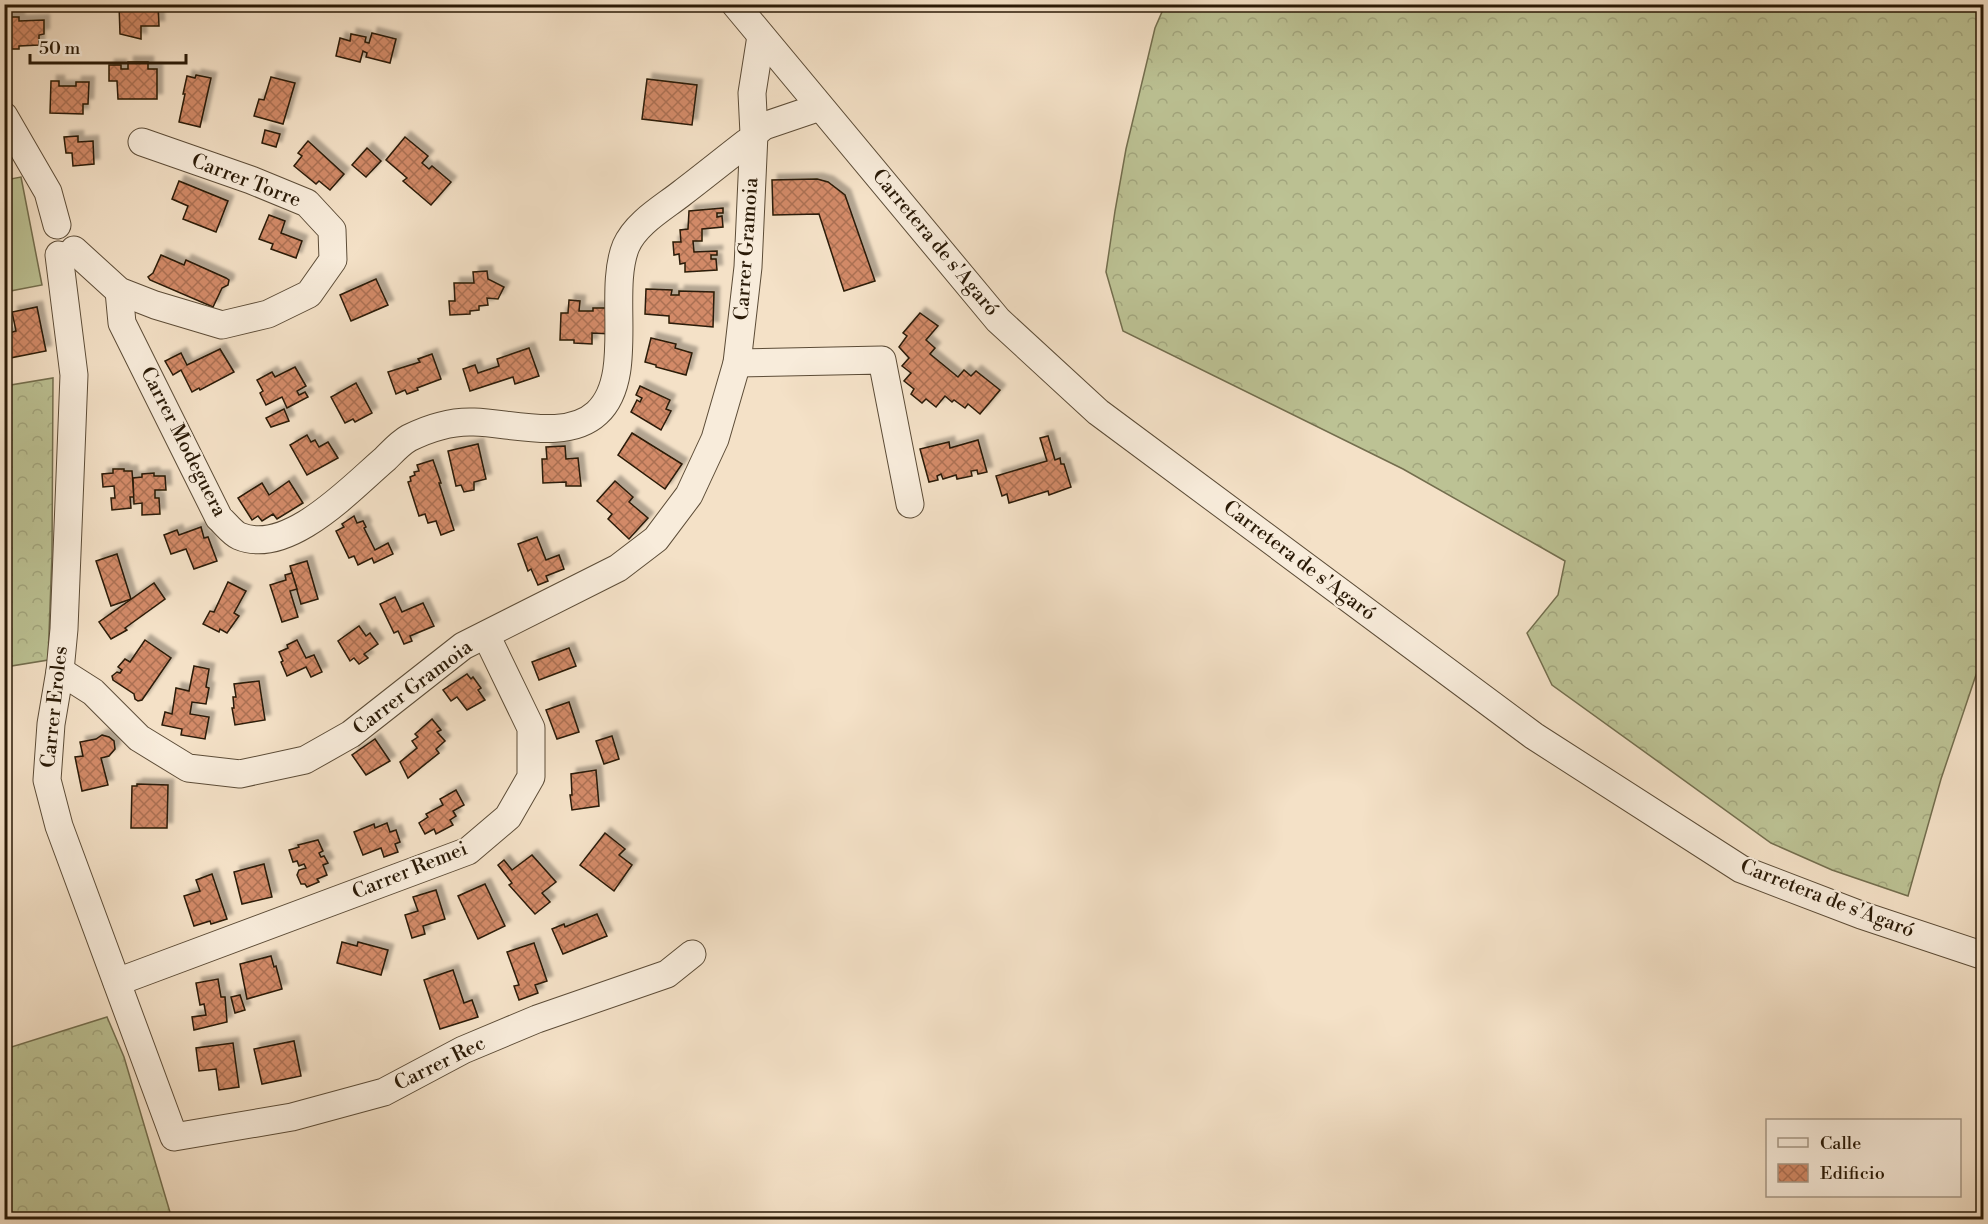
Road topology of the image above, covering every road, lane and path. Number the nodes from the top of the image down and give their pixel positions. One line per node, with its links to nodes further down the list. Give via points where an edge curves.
1 (735, 4): 2 (street, Carretera de s'Agaró)
2 (761, 36): 3 (street, Carretera de s'Agaró); 4 (street, Carrer Gramoia)
3 (796, 79): 4 (street); 5 (street, Carretera de s'Agaró); 7 (street)
4 (752, 93): 8 (street, Carrer Gramoia)
5 (820, 107): 7 (street, Carrer Modeguera); 17 (street, Carretera de s'Agaró, via 998,320 1098,412 1534,736 1741,869)
6 (4, 116): 10 (street, via 48,192 57,225 49,231 46,241 50,250)
7 (786, 118): 8 (street, Carrer Modeguera, via 764,126)
8 (753, 137): 11 (street, Carrer Modeguera, via 640,226 627,245 620,269 617,366 610,394 598,413 578,426 544,429 473,421 441,425 407,439 323,513 293,532 264,540 239,536 219,518 122,323); 12 (street, Carrer Gramoia, via 748,267)
9 (142, 142): 11 (street, Carrer Torre, via 308,202 332,230 333,260 309,294 268,314 222,325)
10 (66, 253): 11 (street, Carrer Torre); 15 (street, Carrer Eroles, via 74,375)
11 (119, 291)
12 (737, 363): 13 (street, via 882,360); 14 (street, Carrer Gramoia, via 715,440 689,495 656,539 618,568)
13 (910, 504)
14 (486, 635): 15 (street, Carrer Gramoia, via 464,646 351,735 305,760 240,774 188,768 139,738 93,692); 18 (street, Carrer Remei, via 531,728 531,777 508,817 468,851)
15 (60, 671): 18 (street, Carrer Eroles, via 47,780 59,826)
16 (692, 954): 19 (street, Carrer Rec, via 667,974 537,1019 463,1050 384,1092 292,1117)
17 (1983, 956)
18 (117, 982): 19 (street, Carrer Eroles)
19 (174, 1137)

